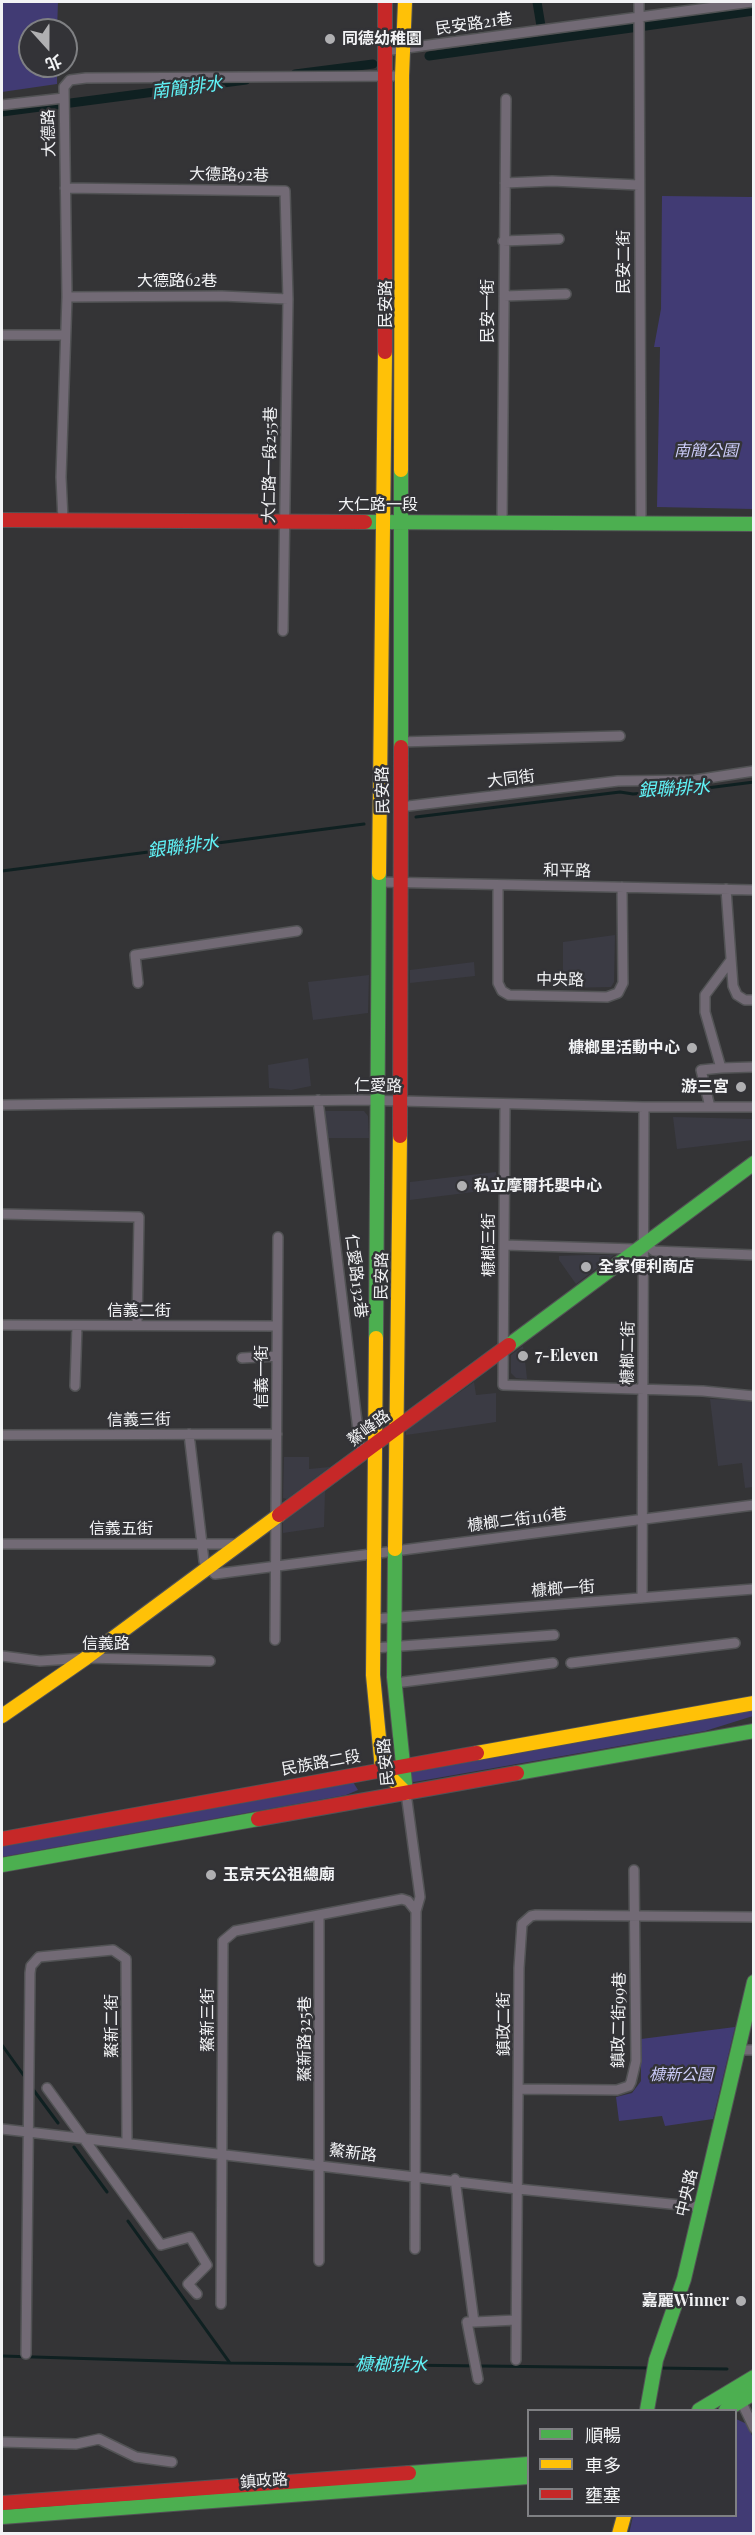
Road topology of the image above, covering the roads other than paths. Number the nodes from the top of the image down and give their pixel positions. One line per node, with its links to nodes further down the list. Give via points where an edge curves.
1 (385, 2): 7 (street, 民安路)
2 (405, 2): 6 (street, 民安路)
3 (639, 2): 5 (street, 民安二街)
4 (752, 2): 5 (street, 民安路21巷)
5 (639, 18): 6 (street, 民安路21巷); 14 (street, 民安二街)
6 (404, 50): 7 (street, 民安路21巷); 8 (street, 民安路)
7 (384, 51): 9 (street, 民安路)
8 (402, 76): 9 (street, 大德路); 27 (street, 民安路)
9 (384, 78): 10 (street, 大德路, via 86,78 70,80 64,87); 26 (street, 民安路)
10 (64, 98): 12 (street); 15 (street, 大德路)
11 (506, 99): 13 (street, 民安一街)
12 (2, 105)
13 (505, 183): 14 (street); 17 (street, 民安一街)
14 (639, 185): 29 (street, 民安二街)
15 (65, 189): 20 (street, 大德路); 21 (street, 大德路92巷, via 285,191)
16 (559, 239): 17 (street)
17 (503, 241): 19 (street, 民安一街)
18 (566, 294): 19 (street)
19 (504, 296): 30 (street, 民安一街)
20 (67, 297): 21 (street, 大德路62巷); 23 (street, 大德路)
21 (288, 299): 28 (street, 大仁路一段255巷)
22 (2, 335): 23 (street)
23 (65, 335): 25 (street, 大德路)
24 (2, 520): 25 (street, 大仁路一段)
25 (63, 520): 28 (street, 大仁路一段)
26 (385, 520): 27 (street, 大仁路一段); 28 (street, 大仁路一段); 34 (street, 民安路)
27 (402, 521): 30 (street, 大仁路一段); 35 (street, 民安路)
28 (284, 522): 32 (street, 大仁路一段255巷)
29 (641, 522): 30 (street, 大仁路一段); 31 (street, 大仁路一段)
30 (502, 523)
31 (753, 524)
32 (283, 631)
33 (620, 736): 35 (street)
34 (382, 742): 35 (street); 38 (street, 民安路)
35 (399, 742): 37 (street, 民安路)
36 (753, 771): 37 (street, 大同街, via 695,780 626,781)
37 (400, 807): 39 (street, 民安路)
38 (380, 882): 39 (street, 和平路); 51 (street, 民安路)
39 (400, 883): 40 (street, 和平路); 52 (street, 民安路)
40 (498, 885): 41 (street, 和平路); 41 (street, 中央路, via 498,983 502,991 510,995 585,997 618,993 623,983)
41 (622, 887): 43 (street, 和平路)
42 (752, 887): 43 (street, 和平路)
43 (726, 889): 45 (street)
44 (297, 931): 46 (street, via 135,955)
45 (730, 960): 47 (street, via 736,995); 49 (street, via 705,995 705,1012)
46 (138, 983)
47 (753, 1000)
48 (753, 1067): 49 (street)
49 (721, 1068): 56 (street, via 701,1070)
50 (318, 1100): 51 (street, 仁愛路); 53 (street, 仁愛路); 79 (street, 仁愛路132巷)
51 (379, 1101): 52 (street, 仁愛路); 78 (street, 民安路)
52 (400, 1101): 54 (street, 仁愛路); 74 (street, 民安路)
53 (2, 1104)
54 (505, 1105): 55 (street, 仁愛路); 61 (street, 槺榔三街)
55 (644, 1107): 56 (street, 仁愛路); 62 (street, 槺榔二街)
56 (710, 1107): 57 (street, 仁愛路)
57 (753, 1107)
58 (753, 1162): 62 (street, 鰲峰路)
59 (2, 1215): 65 (street, via 139,1217)
60 (278, 1237): 67 (street, 信義一街)
61 (504, 1245): 62 (street); 68 (street, 槺榔三街)
62 (639, 1246): 63 (street, via 654,1251); 68 (street, 鰲峰路); 72 (street, 槺榔二街)
63 (753, 1255)
64 (2, 1325): 66 (street, 信義二街)
65 (136, 1325): 66 (street, 信義二街); 67 (street, 信義二街)
66 (77, 1326): 71 (street)
67 (277, 1326): 69 (street, 信義一街)
68 (504, 1347): 72 (street, 槺榔三街, via 503,1384); 74 (street, 鰲峰路)
69 (277, 1356): 70 (street); 76 (street, 信義一街)
70 (242, 1358)
71 (75, 1386)
72 (642, 1389): 73 (street); 82 (street, 槺榔二街)
73 (753, 1395)
74 (397, 1428): 78 (street, 鰲峰路); 86 (street, 民安路)
75 (189, 1434): 76 (street, 信義三街); 77 (street, 信義三街); 84 (street)
76 (277, 1434): 81 (street, 信義一街)
77 (2, 1435)
78 (376, 1444): 79 (street, 鰲峰路); 87 (street, 民安路)
79 (361, 1455): 81 (street, 鰲峰路)
80 (753, 1504): 82 (street, 槺榔二街116巷)
81 (276, 1518): 85 (street, 鰲峰路); 88 (street)
82 (642, 1518): 86 (street, 槺榔二街116巷); 91 (street, 槺榔二街)
83 (2, 1544): 84 (street, 信義五街)
84 (202, 1544): 85 (street, 信義五街); 89 (street, via 204,1561)
85 (241, 1544): 89 (street, 鰲峰路)
86 (395, 1551): 87 (street, 槺榔二街116巷); 92 (street, 民安路)
87 (375, 1553): 88 (street, 槺榔二街116巷); 93 (street, 民安路)
88 (276, 1566): 89 (street, 槺榔二街116巷, via 215,1574); 95 (street)
89 (209, 1567): 100 (street, 鰲峰路)
90 (753, 1590): 91 (street, 槺榔一街)
91 (642, 1598): 92 (street, 槺榔一街)
92 (395, 1618): 93 (street, 槺榔一街); 97 (street, 民安路)
93 (374, 1619): 98 (street, 民安路)
94 (554, 1635): 97 (street)
95 (275, 1640)
96 (735, 1643): 102 (street)
97 (395, 1646): 98 (street); 104 (street, 民安路)
98 (374, 1647): 109 (street, 民安路)
99 (2, 1656): 100 (street, 信義路, via 40,1661)
100 (86, 1658): 101 (street, 信義路); 106 (street, 鰲峰路)
101 (210, 1661)
102 (571, 1663)
103 (553, 1664): 104 (street)
104 (395, 1683): 108 (street, 民安路)
105 (753, 1702): 108 (street, 民族路二段)
106 (2, 1716)
107 (753, 1731): 110 (street)
108 (403, 1765): 109 (street, 民族路二段); 110 (street, 民安路)
109 (382, 1769): 110 (street, 民安路); 111 (street, 民族路二段)
110 (406, 1792): 112 (street); 114 (street, via 420,1897)
111 (2, 1839)
112 (2, 1865)
113 (634, 1870): 116 (street)
114 (416, 1911): 115 (street, 鰲新三街, via 402,1899); 129 (street)
115 (320, 1915): 127 (street, 鰲新三街, via 236,1931 224,1941); 128 (street, 鰲新路325巷)
116 (635, 1915): 117 (street, 鎮政二街); 122 (street, 鎮政二街, via 536,1915 522,1924); 122 (street, 鎮政二街99巷, via 636,2061 629,2086 617,2090)
117 (753, 1917)
118 (753, 1982): 119 (street, 中央路)
119 (737, 2050): 120 (street); 132 (street, 中央路)
120 (753, 2050)
121 (47, 2088): 125 (street)
122 (519, 2090): 131 (street, 鎮政二街)
123 (2, 2129): 124 (street, 鰲新路)
124 (28, 2132): 125 (street, 鰲新路); 126 (street, 鰲新二街, via 31,1966 39,1957 113,1950 126,1959); 139 (street)
125 (83, 2138): 126 (street, 鰲新路); 135 (street, via 161,2245 190,2237 207,2265 188,2284)
126 (127, 2142): 127 (street, 鰲新路)
127 (222, 2153): 128 (street, 鰲新路); 136 (street, 鰲新三街)
128 (319, 2164): 129 (street, 鰲新路); 134 (street, 鰲新路325巷)
129 (416, 2175): 130 (street, 鰲新路); 133 (street)
130 (455, 2180): 131 (street, 鰲新路); 138 (street)
131 (518, 2188): 132 (street, 鰲新路); 137 (street, 鎮政二街)
132 (701, 2207): 145 (street, 中央路, via 684,2279 657,2360)
133 (415, 2249)
134 (319, 2261)
135 (197, 2294)
136 (221, 2304)
137 (516, 2320): 138 (street); 140 (street, 鎮政二街)
138 (474, 2322): 142 (street, via 467,2322)
139 (26, 2354)
140 (516, 2360)
141 (753, 2378): 146 (street)
142 (478, 2379)
143 (753, 2393): 144 (street)
144 (741, 2401): 147 (street); 148 (street)
145 (647, 2409)
146 (701, 2409)
147 (728, 2409)
148 (753, 2428)
149 (2, 2442): 150 (street, via 75,2444 99,2439 136,2457)
150 (172, 2462)
151 (527, 2464): 153 (street, 鎮政路)
152 (527, 2477): 154 (street, 鎮政路)
153 (2, 2503)
154 (2, 2517)
155 (624, 2517): 156 (street)
156 (619, 2534)

